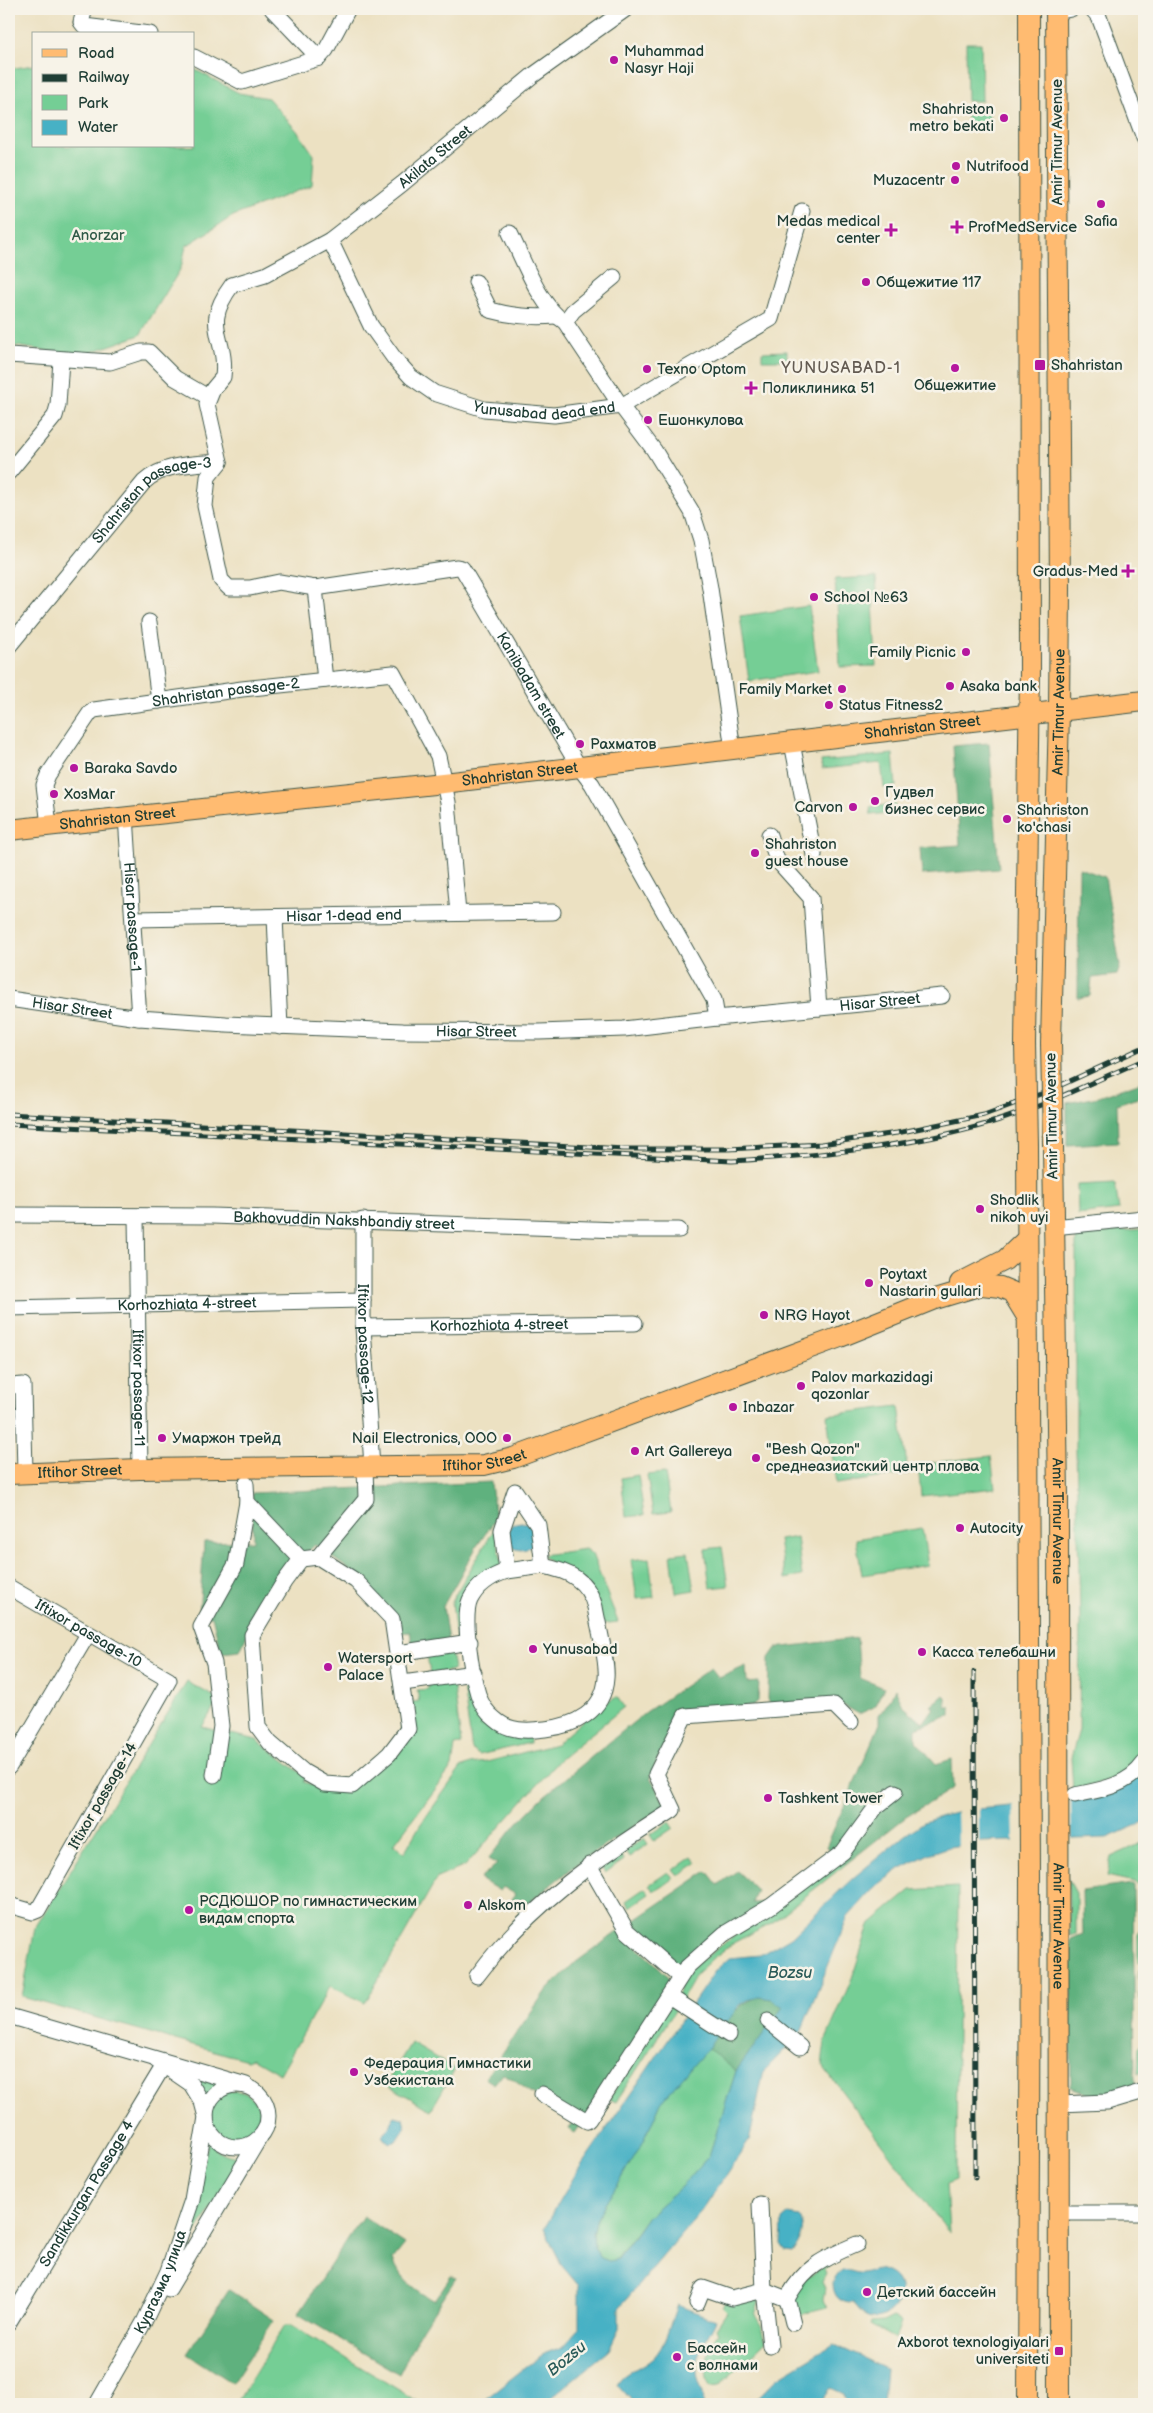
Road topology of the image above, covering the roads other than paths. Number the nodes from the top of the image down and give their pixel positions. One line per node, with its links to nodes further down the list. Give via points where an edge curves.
1 (85, 9): 8 (street, via 81,22 84,26)
2 (272, 9): 10 (street)
3 (348, 9): 10 (street)
4 (626, 9): 14 (street, Akilata Street, via 532,76)
5 (1029, 9): 27 (main road, Amir Timur Avenue)
6 (1092, 9): 11 (street, via 1099,16)
7 (1061, 10): 25 (main road, Amir Timur Avenue)
8 (134, 32)
9 (195, 58): 10 (street, via 242,82)
10 (319, 58)
11 (1144, 138)
12 (802, 212): 21 (street, Yunusabad dead end, via 771,319)
13 (510, 233): 17 (street, via 534,283)
14 (330, 240): 20 (street, Akilata Street, via 265,275 232,285 219,306 216,321 223,377); 21 (street, Yunusabad dead end, via 383,345 411,377 434,393 484,409 527,414 554,415)
15 (614, 277): 17 (street)
16 (476, 282): 17 (street, via 490,310 508,315)
17 (560, 319): 21 (street)
18 (9, 355): 19 (street)
19 (61, 360): 20 (street, via 110,362 149,352 175,378); 23 (street, via 55,416)
20 (208, 397): 22 (street, via 208,412)
21 (621, 406): 35 (street, via 654,450 692,512 701,540)
22 (220, 462): 24 (street, Shahristan passage-3, via 208,477 205,506 221,580 229,588 250,588); 29 (street, Shahristan passage-3, via 180,465 153,474)
23 (9, 472)
24 (279, 582): 26 (street, Kanibadam street)
25 (1060, 586): 27 (main road); 33 (main road, Amir Timur Avenue)
26 (316, 588): 30 (street); 37 (street, Kanibadam street, via 462,568)
27 (1030, 588): 34 (main road, Amir Timur Avenue)
28 (148, 622): 31 (street)
29 (9, 646)
30 (324, 680): 31 (street, Shahristan passage-2); 38 (street, Shahristan passage-2, via 393,673 438,756)
31 (159, 701): 40 (street, Shahristan passage-2, via 90,713 44,785)
32 (1144, 701): 33 (main road, Shahristan Street)
33 (1059, 712): 34 (main road, Shahristan Street); 58 (main road, Amir Timur Avenue, bridge, via 1051,1044)
34 (1030, 715): 36 (main road, Shahristan Street); 60 (main road, Amir Timur Avenue, bridge, via 1025,1044)
35 (733, 750): 36 (main road, Shahristan Street); 37 (main road, Shahristan Street)
36 (793, 751): 43 (street)
37 (580, 767): 38 (main road, Shahristan Street); 52 (street, Kanibadam street, via 714,1000)
38 (444, 783): 39 (main road, Shahristan Street); 45 (street)
39 (126, 816): 40 (main road, Shahristan Street); 47 (street, Hisar passage-1)
40 (49, 825): 41 (main road, Shahristan Street)
41 (9, 830)
42 (769, 834): 50 (street, via 777,860 811,898)
43 (814, 855)
44 (553, 912): 45 (street, Hisar 1-dead end)
45 (458, 913): 46 (street, Hisar 1-dead end)
46 (275, 917): 47 (street, Hisar 1-dead end); 53 (street)
47 (134, 920): 51 (street, Hisar passage-1)
48 (942, 996): 50 (street, Hisar Street)
49 (9, 999): 51 (street, Hisar Street)
50 (819, 1008): 52 (street, Hisar Street)
51 (139, 1018): 53 (street, Hisar Street)
52 (717, 1018): 53 (street, Hisar Street, via 582,1032)
53 (280, 1027)
54 (9, 1215): 55 (street, Bakhovuddin Nakshbandiy street)
55 (136, 1216): 57 (street, Bakhovuddin Nakshbandiy street); 63 (street, Iftixor passage-11)
56 (1144, 1218): 58 (street)
57 (363, 1220): 59 (street, Bakhovuddin Nakshbandiy street); 61 (street, Iftixor passage-12)
58 (1053, 1227): 104 (main road, Amir Timur Avenue, via 1058,1497)
59 (679, 1230)
60 (1027, 1239): 62 (main road, Iftihor Street, via 1005,1260); 65 (main road, Amir Timur Avenue)
61 (363, 1300): 63 (street, Korhozhiаta 4-street); 67 (street, Iftixor passage-12)
62 (932, 1300): 65 (main road, Iftihor Street, via 982,1285 996,1286 1016,1296); 69 (main road, Iftihor Street, via 830,1341 494,1464)
63 (137, 1305): 64 (street, Korhozhiаta 4-street); 70 (street, Iftixor passage-11)
64 (9, 1308)
65 (1027, 1317): 119 (main road, Amir Timur Avenue, via 1030,1756)
66 (635, 1324): 67 (street, Korhozhiota 4-street)
67 (363, 1327): 69 (street, Iftixor passage-12)
68 (9, 1386): 71 (street, via 23,1385)
69 (368, 1467): 70 (main road, Iftihor Street); 74 (street, Iftixor passage-12, via 366,1499)
70 (140, 1469): 71 (main road, Iftihor Street)
71 (17, 1474)
72 (246, 1484): 73 (street)
73 (247, 1502): 75 (street); 88 (street, via 236,1564 201,1627 214,1663 221,1726)
74 (318, 1557): 75 (street); 81 (street, via 356,1581 392,1619)
75 (301, 1559): 84 (street, via 252,1635 258,1726 270,1743 304,1772 325,1784 352,1786 388,1754 408,1729)
76 (543, 1566): 77 (street); 77 (street, via 538,1525 515,1491 502,1530); 82 (street, via 579,1579 592,1597 607,1677 603,1693 582,1719 564,1727 516,1730 504,1726 484,1708)
77 (507, 1571): 80 (street, via 490,1576 470,1602 467,1617)
78 (10, 1590): 79 (street, Iftixor passage-10)
79 (88, 1634): 83 (street, Iftixor passage-10); 87 (street)
80 (470, 1642): 81 (street); 82 (street)
81 (398, 1653): 84 (street)
82 (474, 1673): 84 (street)
83 (169, 1680): 92 (street, Iftixor passage-14, via 36,1912)
84 (403, 1683)
85 (851, 1722): 91 (street, via 834,1705 685,1716 656,1774 673,1810)
86 (1144, 1764): 90 (street, via 1138,1772 1111,1788)
87 (9, 1767)
88 (214, 1775)
89 (895, 1792): 94 (street, via 876,1807 843,1852 771,1906 714,1941)
90 (1075, 1795)
91 (589, 1865): 93 (street, via 515,1931); 94 (street, via 627,1932)
92 (9, 1905)
93 (477, 1976)
94 (680, 1977): 95 (street)
95 (670, 1996): 98 (street); 103 (street, via 589,2120)
96 (9, 2016): 100 (street)
97 (768, 2021): 99 (street)
98 (729, 2035)
99 (800, 2046)
100 (160, 2062): 101 (street); 105 (street, via 191,2084 202,2102); 114 (street, Sandikkurgаn Passage 4)
101 (246, 2086): 105 (street, via 236,2084 218,2091 211,2098); 106 (street, via 263,2097 267,2107 267,2123)
102 (1144, 2091): 104 (street, via 1107,2102)
103 (542, 2094)
104 (1059, 2104): 108 (main road, Amir Timur Avenue)
105 (206, 2117): 106 (street, via 212,2135 230,2146 252,2143); 115 (street, Кургазма улица, via 192,2200 168,2271)
106 (260, 2137): 115 (street, Кургазма улица, via 164,2299)
107 (760, 2204): 111 (street)
108 (1058, 2213): 109 (street); 118 (main road, Amir Timur Avenue)
109 (1144, 2213)
110 (856, 2244): 112 (street, via 807,2270)
111 (764, 2290): 112 (street); 113 (street, via 732,2298 703,2288); 117 (street)
112 (787, 2299): 116 (street)
113 (698, 2303)
114 (9, 2322)
115 (144, 2322): 120 (street)
116 (793, 2323)
117 (770, 2346)
118 (1059, 2367): 119 (main road); 122 (main road, Amir Timur Avenue)
119 (1028, 2368): 121 (main road, Amir Timur Avenue)
120 (97, 2404)
121 (1028, 2404)
122 (1059, 2404)

